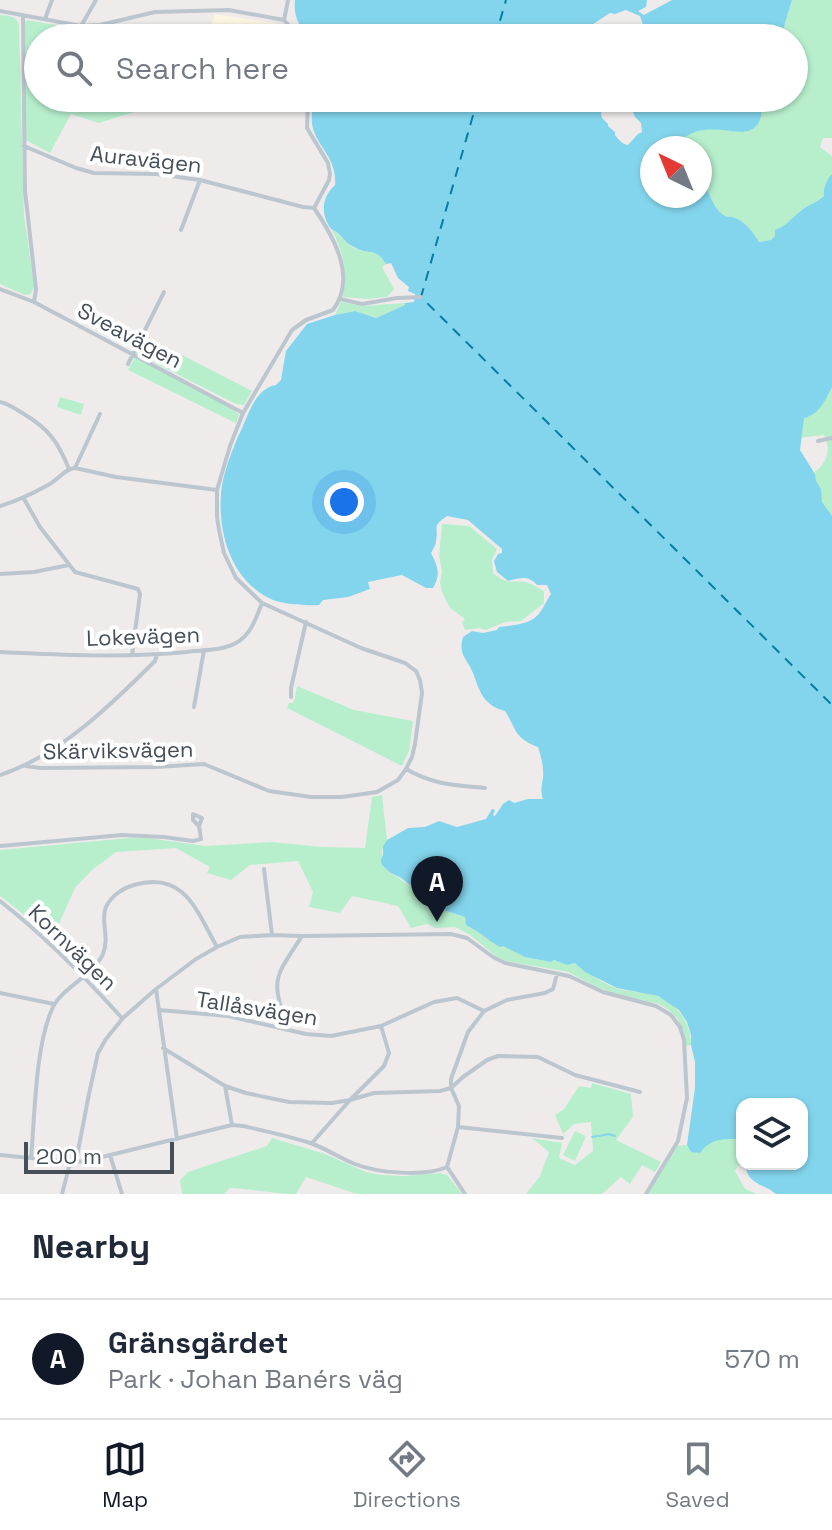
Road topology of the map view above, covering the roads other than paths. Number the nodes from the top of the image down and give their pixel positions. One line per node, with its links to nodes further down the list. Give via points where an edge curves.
1 (52, 0): 6 (street)
2 (96, 0): 9 (street)
3 (288, 0): 7 (street)
4 (0, 11): 5 (street)
5 (23, 16): 6 (street); 13 (street)
6 (45, 19): 8 (street)
7 (284, 20): 10 (street, via 229,10 155,12); 11 (street)
8 (71, 24)
9 (82, 24)
10 (104, 24)
11 (288, 24)
12 (308, 112): 15 (street, via 307,128 330,174)
13 (24, 146): 14 (street, Auravägen, via 94,173); 21 (street)
14 (200, 180): 15 (street, Auravägen); 16 (street)
15 (314, 208): 20 (street, via 341,262)
16 (181, 230)
17 (0, 289): 21 (street, Sveavägen)
18 (164, 292): 22 (street)
19 (421, 297): 20 (street, via 370,304)
20 (340, 299): 25 (street, via 333,310 292,330)
21 (34, 302): 22 (street, Sveavägen)
22 (133, 354): 23 (street); 25 (street, Sveavägen)
23 (128, 364)
24 (0, 402): 30 (street, via 40,423)
25 (243, 413): 31 (street)
26 (100, 414): 29 (street)
27 (832, 438): 28 (street)
28 (818, 441)
29 (75, 468): 30 (street); 31 (street)
30 (69, 469): 32 (street)
31 (217, 490): 36 (street, via 224,553 236,578)
32 (24, 499): 33 (street); 34 (street)
33 (0, 506)
34 (69, 565): 35 (street); 40 (street, via 75,572 138,589)
35 (0, 574)
36 (262, 603): 37 (street); 38 (street, Lokevägen, via 241,640)
37 (306, 622): 42 (street); 45 (street, via 416,671 422,693)
38 (204, 650): 41 (street, Lokevägen); 43 (street)
39 (0, 652): 40 (street, Lokevägen)
40 (132, 655): 41 (street, Lokevägen)
41 (157, 655): 44 (street, via 106,710)
42 (291, 697)
43 (194, 707)
44 (26, 766): 45 (street, Skärviksvägen, via 204,764 269,791 311,797 377,792); 46 (street)
45 (406, 769): 47 (street, via 423,779)
46 (0, 775)
47 (485, 788)
48 (199, 826): 49 (street, via 201,839 193,841 122,835)
49 (0, 846)
50 (264, 869): 52 (street)
51 (0, 901): 56 (street, Kornvägen)
52 (272, 935): 53 (street); 54 (street, via 240,937)
53 (302, 936): 55 (street, via 451,934 467,938 505,963); 64 (street, via 277,978)
54 (217, 947): 56 (street, via 181,889 146,882 125,888 105,908 105,951); 57 (street)
55 (557, 974): 61 (street, via 553,989); 83 (street, via 656,1006 680,1027 687,1098 681,1132)
56 (84, 976): 59 (street); 62 (street, Kornvägen)
57 (156, 989): 60 (street); 62 (street)
58 (0, 993): 59 (street)
59 (54, 1004): 77 (street, via 40,1060)
60 (159, 1010): 64 (street, Tallåsvägen, via 228,1016); 65 (street)
61 (484, 1011): 63 (street, Tallåsvägen, via 457,998 434,1002); 67 (street, via 468,1032)
62 (123, 1018): 78 (street, via 98,1053 77,1156)
63 (381, 1026): 64 (street, Tallåsvägen, via 331,1036); 69 (street, via 389,1053 384,1066)
64 (289, 1030)
65 (163, 1048): 66 (street); 73 (street)
66 (225, 1086): 69 (street, via 289,1102); 70 (street)
67 (451, 1088): 68 (street, via 498,1056 538,1057 575,1075); 69 (street, via 374,1093); 71 (street, via 459,1106)
68 (640, 1092)
69 (350, 1100): 74 (street)
70 (232, 1125): 73 (street); 74 (street)
71 (458, 1127): 72 (street); 79 (street)
72 (562, 1138)
73 (177, 1139): 76 (street)
74 (312, 1143): 79 (street, via 373,1169 425,1172)
75 (0, 1155): 77 (street)
76 (110, 1155): 78 (street); 81 (street)
77 (31, 1158): 78 (street)
78 (71, 1162): 80 (street)
79 (447, 1167): 82 (street)
80 (62, 1194)
81 (122, 1194)
82 (465, 1194)
83 (646, 1194)

